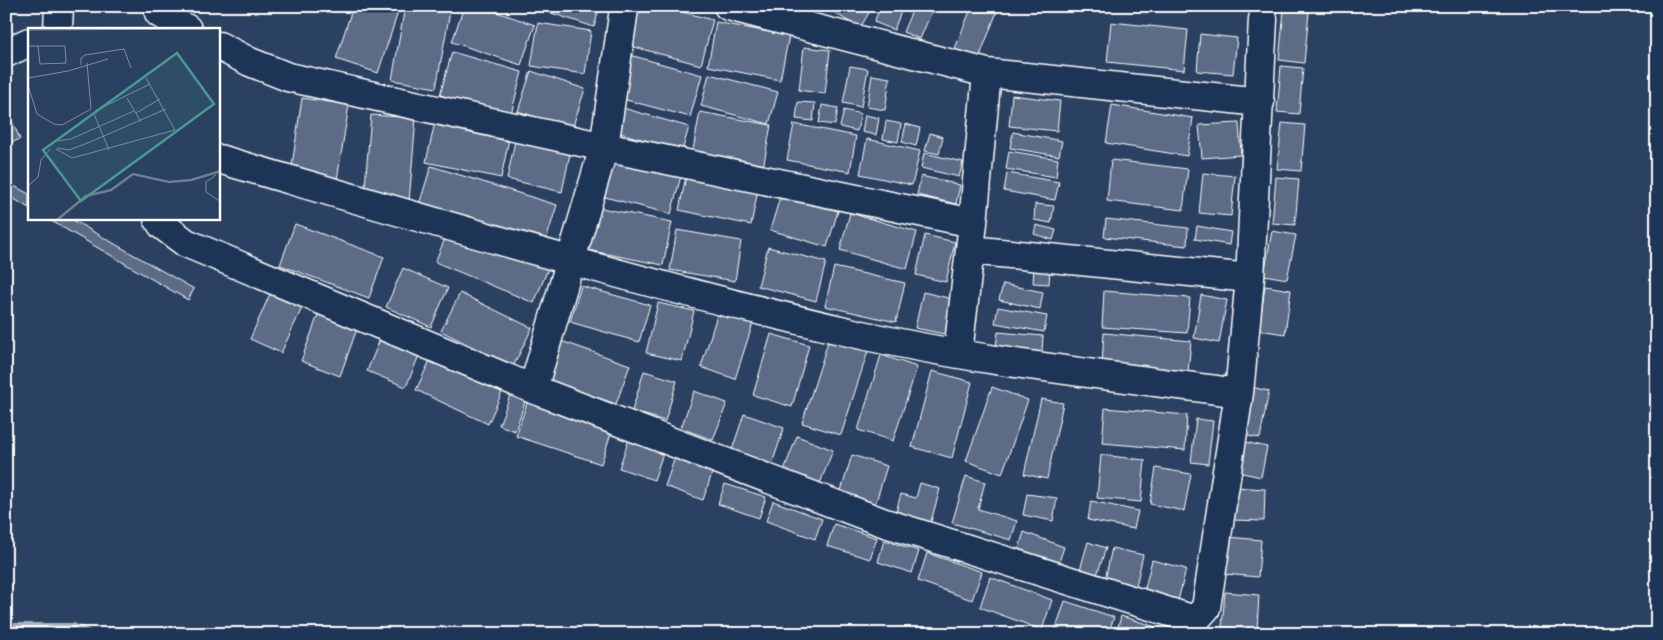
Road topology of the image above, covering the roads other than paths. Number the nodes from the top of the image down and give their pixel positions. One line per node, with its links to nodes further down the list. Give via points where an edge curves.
1 (59, 6): 6 (street)
2 (728, 6): 11 (street)
3 (624, 9): 13 (street)
4 (157, 16): 7 (street)
5 (1263, 19): 12 (street)
6 (57, 28)
7 (185, 28)
8 (28, 42): 10 (street)
9 (220, 47): 13 (street, via 288,77)
10 (6, 53)
11 (987, 73): 12 (street); 16 (street)
12 (1260, 102): 19 (street)
13 (604, 147): 16 (street); 18 (street)
14 (220, 158): 18 (street)
15 (159, 220): 21 (street, via 186,243)
16 (974, 223): 17 (street)
17 (970, 250): 19 (street); 20 (street)
18 (571, 260): 20 (street, via 850,333); 21 (street)
19 (1250, 278): 22 (street)
20 (958, 353): 22 (street)
21 (533, 389): 22 (street, via 882,522 1195,620 1206,608)
22 (1239, 393)

